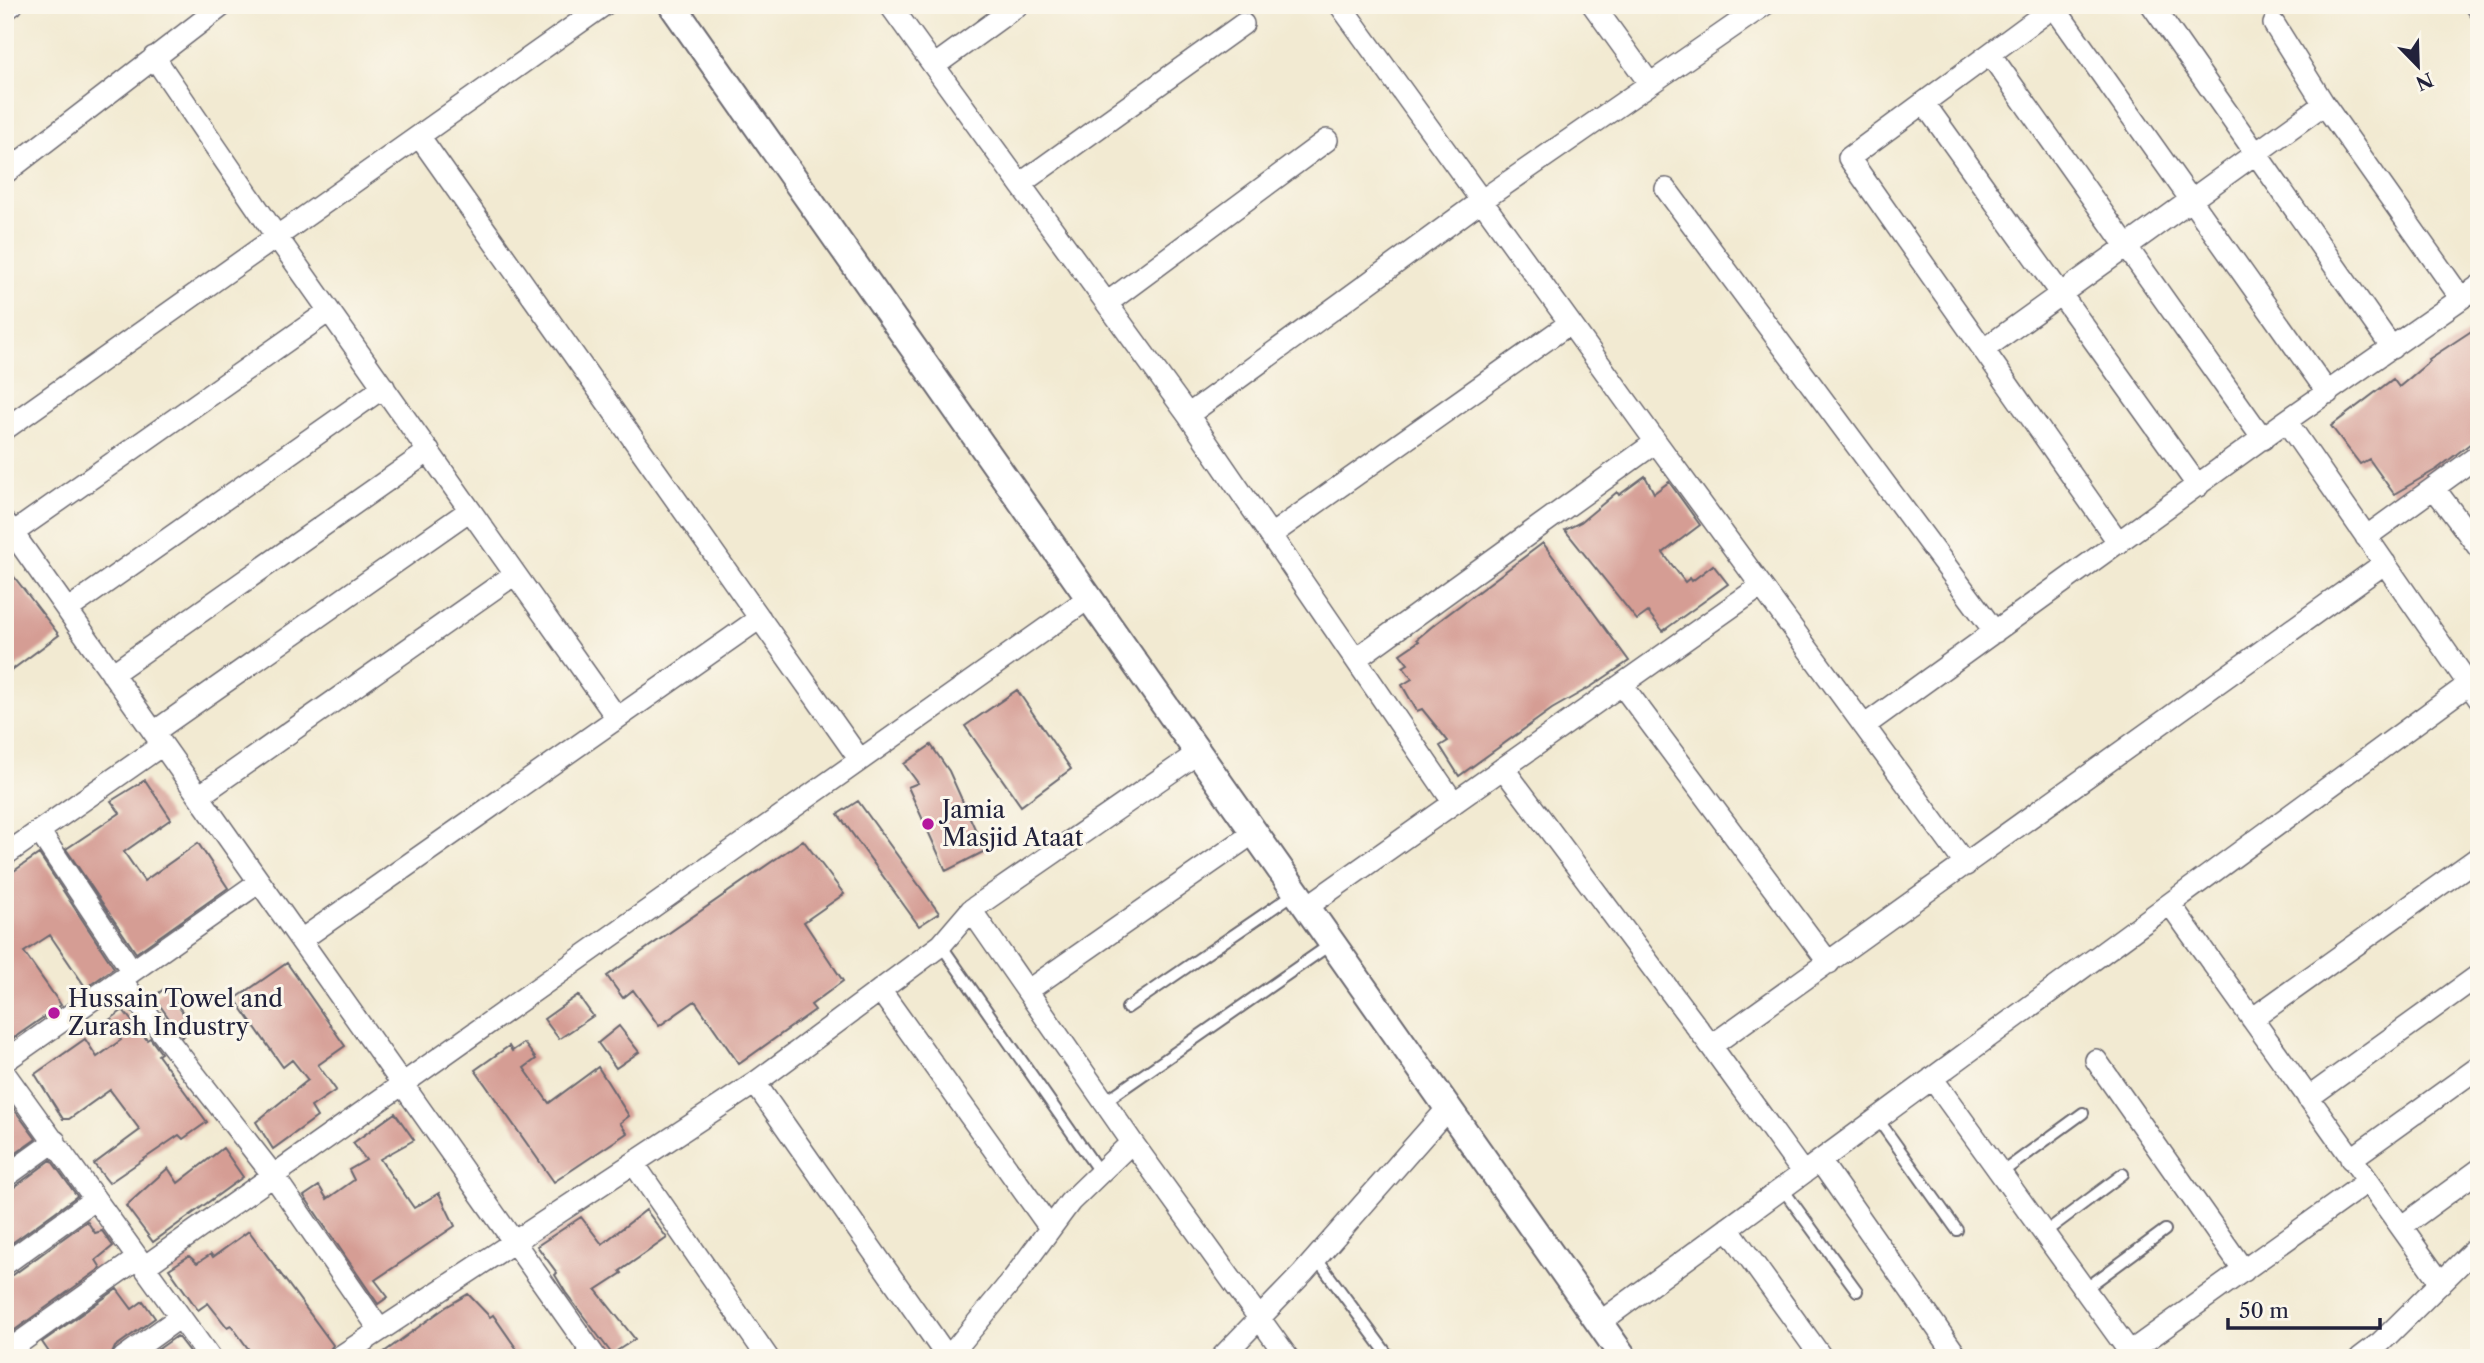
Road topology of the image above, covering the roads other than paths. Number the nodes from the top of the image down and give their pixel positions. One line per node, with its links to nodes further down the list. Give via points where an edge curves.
1 (12, 5): 12 (street)
2 (223, 5): 16 (street)
3 (604, 5): 21 (street)
4 (672, 5): 58 (street)
5 (890, 5): 17 (street)
6 (1018, 5): 17 (street)
7 (1340, 5): 28 (street)
8 (1593, 5): 18 (street)
9 (1765, 5): 18 (street)
10 (2152, 5): 23 (street)
11 (2055, 6): 15 (street); 27 (street)
12 (5, 10)
13 (1243, 24): 25 (street)
14 (2274, 24): 20 (street)
15 (1990, 54): 19 (street); 30 (street)
16 (154, 57): 24 (street); 29 (street)
17 (934, 66): 25 (street)
18 (1650, 85): 28 (street)
19 (1924, 103): 32 (street); 37 (street, via 1849,158)
20 (2324, 104): 23 (street); 31 (street)
21 (419, 136): 29 (street); 60 (street)
22 (1326, 140): 33 (street)
23 (2256, 153): 27 (street); 36 (street)
24 (5, 173)
25 (1020, 184): 33 (street)
26 (1666, 189): 61 (street)
27 (2191, 200): 30 (street); 39 (street)
28 (1482, 201): 35 (street); 40 (street)
29 (277, 237): 34 (street); 42 (street)
30 (2126, 247): 32 (street); 43 (street)
31 (2470, 292): 36 (street)
32 (2061, 294): 37 (street); 47 (street)
33 (1107, 303): 40 (street)
34 (329, 311): 38 (street); 50 (street)
35 (1570, 323): 44 (street); 51 (street)
36 (2392, 348): 39 (street)
37 (1983, 349): 53 (street)
38 (383, 387): 45 (street); 59 (street)
39 (2328, 393): 41 (street)
40 (1188, 415): 51 (street)
41 (2286, 421): 43 (street); 52 (street)
42 (5, 429)
43 (2263, 439): 47 (street)
44 (1656, 442): 57 (street); 62 (street)
45 (429, 451): 49 (street); 63 (street)
46 (2479, 456): 48 (street)
47 (2198, 486): 53 (street)
48 (2434, 488): 52 (street); 54 (street)
49 (470, 510): 56 (street); 68 (street)
50 (9, 528): 59 (street)
51 (1271, 535): 62 (street)
52 (2366, 537): 55 (street)
53 (2119, 543): 61 (street)
54 (2479, 548)
55 (2385, 563): 65 (street); 78 (street)
56 (515, 574): 66 (street); 72 (street)
57 (1761, 586): 64 (street); 67 (street)
58 (1089, 598): 69 (street); 70 (street)
59 (67, 610): 63 (street)
60 (760, 618): 66 (street); 70 (street)
61 (1995, 632): 67 (street)
62 (1357, 658): 73 (street)
63 (112, 674): 68 (street)
64 (1622, 685): 71 (street); 86 (street)
65 (2476, 694): 81 (street)
66 (617, 718): 83 (street)
67 (1864, 726): 78 (street)
68 (158, 738): 72 (street); 74 (street)
69 (1198, 753): 75 (street); 82 (street)
70 (860, 760): 100 (street)
71 (1503, 768): 73 (street); 93 (street)
72 (199, 796): 79 (street)
73 (1454, 803): 80 (street)
74 (39, 831): 76 (street); 87 (street)
75 (1255, 832): 80 (street); 90 (street)
76 (7, 849)
77 (2479, 857): 92 (street)
78 (1966, 865): 86 (street)
79 (259, 882): 83 (street); 87 (street)
80 (1302, 899): 84 (street); 91 (lane)
81 (2170, 904): 92 (street); 98 (street)
82 (971, 910): 85 (street); 90 (street)
83 (300, 940): 100 (street)
84 (1333, 943): 102 (lane); 103 (street)
85 (941, 945): 89 (street); 112 (lane)
86 (1829, 963): 93 (street)
87 (127, 975): 95 (street); 115 (street)
88 (2479, 975): 101 (street)
89 (880, 990): 99 (street); 121 (street)
90 (1027, 991): 102 (street)
91 (1127, 1008)
92 (2252, 1018): 101 (street)
93 (1712, 1046): 110 (street)
94 (2096, 1060): 131 (street)
95 (5, 1061)
96 (2479, 1067): 108 (street)
97 (5, 1074): 106 (street)
98 (1932, 1078): 105 (street); 113 (street)
99 (755, 1083): 109 (street); 146 (street)
100 (402, 1084): 115 (street); 126 (street)
101 (2308, 1098): 108 (street)
102 (1104, 1102): 107 (street)
103 (1448, 1108): 128 (street); 137 (street)
104 (2082, 1113): 113 (lane)
105 (1877, 1118): 110 (street); 123 (lane)
106 (55, 1141): 116 (street); 119 (street)
107 (1132, 1142): 112 (street); 136 (street)
108 (2351, 1158): 117 (street)
109 (634, 1164): 126 (street); 145 (street)
110 (1811, 1167): 118 (street); 152 (street)
111 (2479, 1170): 120 (street)
112 (1100, 1173): 121 (street)
113 (2001, 1173): 125 (street)
114 (2123, 1174): 125 (lane)
115 (273, 1175): 129 (street); 138 (street)
116 (5, 1177)
117 (2368, 1181): 120 (street); 131 (street)
118 (1782, 1188): 122 (street); 134 (lane)
119 (95, 1199): 129 (street); 130 (street)
120 (2401, 1227): 132 (street)
121 (1050, 1228): 146 (street)
122 (1728, 1228): 137 (street); 151 (street)
123 (1957, 1230)
124 (2165, 1230): 133 (lane)
125 (2044, 1233): 133 (street)
126 (515, 1243): 138 (street); 141 (street)
127 (2479, 1245): 132 (street)
128 (1316, 1258): 136 (street); 149 (lane)
129 (141, 1262): 135 (street); 139 (street)
130 (5, 1264)
131 (2244, 1270): 140 (street)
132 (2441, 1283): 153 (street)
133 (2085, 1289): 140 (street)
134 (1857, 1291)
135 (180, 1317): 142 (street); 143 (street)
136 (1261, 1318): 147 (street); 148 (street)
137 (1599, 1323): 150 (street)
138 (380, 1330): 144 (street)
139 (5, 1353)
140 (2132, 1355)
141 (594, 1357)
142 (122, 1358)
143 (210, 1358)
144 (338, 1358)
145 (768, 1358)
146 (948, 1358)
147 (1221, 1358)
148 (1288, 1358)
149 (1390, 1358)
150 (1624, 1358)
151 (1822, 1358)
152 (1958, 1358)
153 (2360, 1358)

